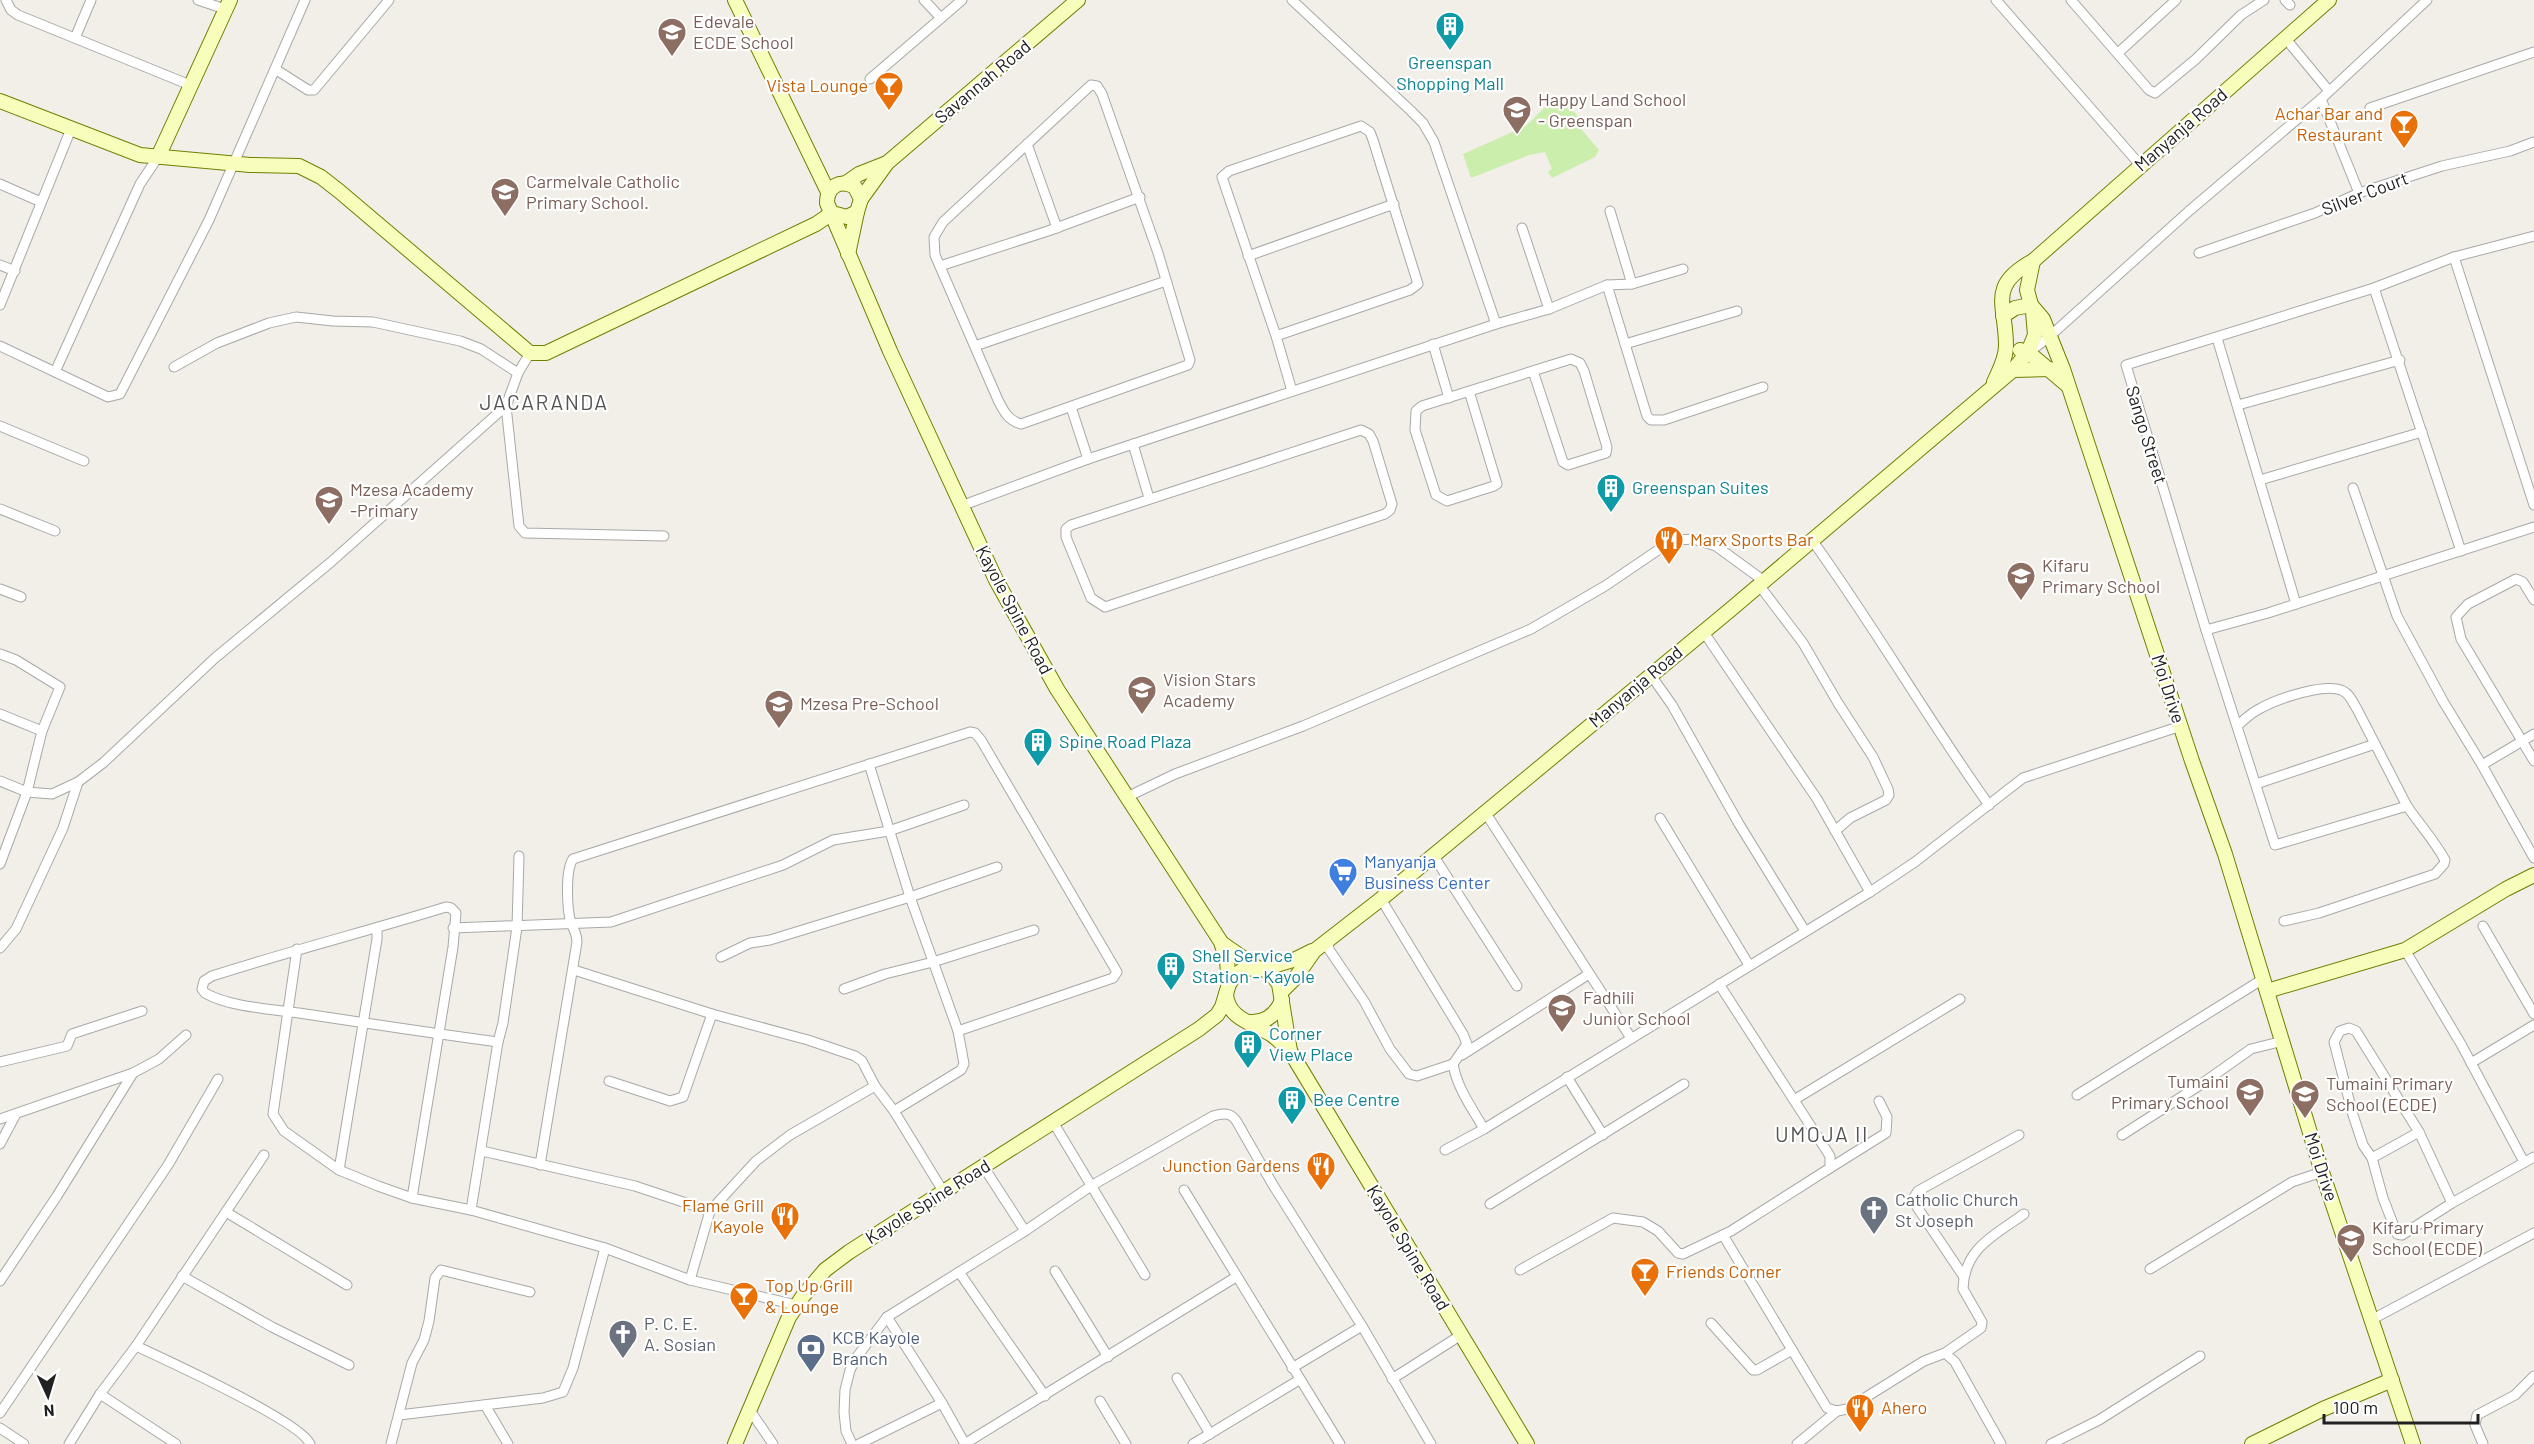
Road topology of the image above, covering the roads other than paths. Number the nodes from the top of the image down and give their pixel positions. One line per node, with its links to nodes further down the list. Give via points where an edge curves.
1 (6, 0): 21 (street, via 13,13)
2 (91, 0): 21 (street)
3 (198, 0): 18 (street)
4 (305, 0): 25 (street)
5 (390, 0): 25 (street, via 314,90)
6 (735, 0): 41 (main road)
7 (924, 0): 20 (street)
8 (962, 0): 20 (street)
9 (1078, 0): 37 (main road, Savannah Road)
10 (1292, 0): 70 (street, via 1426,128)
11 (1996, 0): 38 (street)
12 (2071, 0): 19 (street)
13 (2087, 0): 19 (street)
14 (2176, 0): 24 (street)
15 (2264, 0): 24 (street, via 2241,15 2158,92 2149,90)
16 (2329, 0): 22 (main road, Manyanja Road)
17 (2427, 0): 28 (street)
18 (227, 5): 27 (main road)
19 (2078, 8): 24 (street)
20 (941, 18): 26 (street)
21 (75, 38): 27 (street)
22 (2286, 39): 28 (street); 38 (main road, Manyanja Road)
23 (2534, 51): 31 (street)
24 (2118, 53)
25 (275, 69): 36 (street)
26 (870, 79)
27 (190, 85): 35 (main road)
28 (2329, 91): 29 (street)
29 (2321, 99): 42 (street); 72 (street)
30 (0, 101): 32 (main road)
31 (2370, 108)
32 (71, 129): 35 (main road); 44 (street)
33 (2534, 142): 42 (street, Silver Court)
34 (1027, 144): 43 (street, via 1080,93 1090,85 1097,86); 49 (street); 58 (street, via 944,222 933,245)
35 (158, 157): 36 (main road); 86 (street, via 140,184)
36 (235, 163): 80 (main road, via 299,166 321,177); 86 (street, via 120,394 108,397)
37 (887, 163): 39 (main road, Savannah Road); 46 (main road, Savannah Road)
38 (2141, 166): 56 (main road, Manyanja Road)
39 (846, 183): 41 (main road, via 836,184); 46 (main road, via 855,186)
40 (0, 184): 44 (street)
41 (828, 192): 48 (main road, via 827,203)
42 (2359, 193): 52 (street, Silver Court)
43 (1140, 197): 49 (street); 61 (street)
44 (41, 202): 60 (street)
45 (1394, 204): 54 (street); 54 (street, via 1370,132 1361,126 1229,171 1222,177); 71 (street, via 1418,284)
46 (859, 205): 48 (main road, via 847,217); 53 (main road)
47 (1610, 211): 62 (street)
48 (832, 213): 53 (main road, Kayole Spine Road); 80 (main road, via 546,353)
49 (1057, 228): 58 (street)
50 (1522, 228): 67 (street)
51 (2534, 236): 55 (street, Sango Street)
52 (2199, 253)
53 (848, 255): 106 (main road, Kayole Spine Road)
54 (1248, 256): 71 (street)
55 (2454, 257): 64 (street, Sango Street); 105 (street)
56 (2033, 261): 66 (main road, Manyanja Road, via 2027,284); 69 (main road, Manyanja Road, via 2013,273 2004,286)
57 (0, 265): 60 (street)
58 (940, 266): 77 (street)
59 (1683, 269): 62 (street)
60 (15, 271): 65 (street)
61 (1166, 281): 77 (street); 96 (street, via 1189,353 1188,365)
62 (1632, 284): 63 (street)
63 (1606, 285): 67 (street); 75 (street)
64 (2374, 288): 73 (street, Sango Street); 81 (street)
65 (0, 305)
66 (2031, 305): 69 (main road, via 2015,308); 72 (main road, Moi Drive, via 2043,320); 79 (main road, Manyanja Road, via 2035,329)
67 (1549, 309): 70 (street)
68 (1737, 312): 75 (street)
69 (2003, 316): 78 (main road, Manyanja Road)
70 (1496, 324): 74 (street)
71 (1276, 336): 91 (street)
72 (2049, 338): 79 (street); 89 (main road, Moi Drive)
73 (2217, 338): 94 (street); 119 (street, Sango Street, via 2126,365)
74 (1433, 344): 91 (street); 93 (street)
75 (1625, 344): 90 (street, via 1651,420 1674,417)
76 (0, 346): 86 (street)
77 (975, 346): 96 (street, via 1005,414 1012,421 1021,424)
78 (2006, 347): 79 (main road); 88 (main road, Manyanja Road)
79 (2028, 352): 83 (main road); 84 (main road, Manyanja Road)
80 (530, 353): 87 (street)
81 (2400, 360): 94 (street); 98 (street)
82 (174, 367): 87 (street, via 217,343 296,317 373,322 460,341 481,349)
83 (2049, 369): 84 (main road); 89 (main road)
84 (2013, 370): 88 (main road, Manyanja Road)
85 (1533, 371): 85 (street, via 1563,462 1568,465 1606,453 1580,363 1571,359); 92 (street)
86 (55, 372)
87 (518, 373): 95 (street)
88 (1994, 384): 111 (main road, Manyanja Road)
89 (2068, 386): 125 (main road, Moi Drive)
90 (1763, 387)
91 (1292, 391): 99 (street)
92 (1469, 391): 93 (street); 93 (street, via 1497,484 1447,501 1436,495 1415,420 1416,411 1422,406)
93 (1449, 398)
94 (2238, 405): 102 (street)
95 (506, 406): 110 (street, via 517,520 525,533); 134 (street)
96 (1071, 407): 100 (street)
97 (0, 426): 101 (street)
98 (2422, 432): 102 (street); 112 (street)
99 (1133, 444): 100 (street); 104 (street)
100 (1088, 459): 106 (street)
101 (84, 461)
102 (2260, 480): 118 (street)
103 (2352, 488): 113 (street)
104 (1149, 498): 104 (street, via 1066,529 1091,598 1099,604 1106,606 1385,514 1392,504 1372,441 1361,430)
105 (2534, 505)
106 (962, 506): 137 (main road, Kayole Spine Road, via 1031,645)
107 (0, 509): 109 (street)
108 (2534, 527): 112 (street)
109 (55, 531)
110 (664, 536)
111 (1812, 540): 114 (main road, Manyanja Road); 139 (street)
112 (2461, 551): 113 (street)
113 (2385, 575): 118 (street); 132 (street, via 2397,616)
114 (1761, 583): 120 (main road, Manyanja Road); 137 (street, via 1716,546 1693,539 1678,540 1531,629 1303,726 1167,777); 144 (street, via 1873,757 1888,789 1886,800 1850,818)
115 (0, 589): 116 (street)
116 (21, 597)
117 (2534, 600): 128 (street, via 2523,582 2516,579 2468,604 2456,617 2461,639)
118 (2296, 604): 119 (street)
119 (2206, 630): 124 (street, Sango Street)
120 (1703, 631): 141 (main road, Manyanja Road); 144 (street)
121 (0, 654): 126 (street, via 60,687)
122 (1655, 681): 162 (street)
123 (0, 714): 126 (street)
124 (2238, 725): 129 (street, via 2264,706 2301,693 2332,688 2348,694); 135 (street, Sango Street)
125 (2181, 726): 139 (street, via 2023,778); 176 (main road, Moi Drive)
126 (42, 731): 136 (street)
127 (2534, 734): 128 (street)
128 (2523, 741): 130 (street); 132 (street)
129 (2375, 744): 135 (street); 140 (street)
130 (2534, 761)
131 (869, 764): 143 (street); 156 (street, via 573,859 568,879); 190 (street, via 975,733 1117,972 1113,978)
132 (2482, 765): 148 (street)
133 (0, 781): 136 (street)
134 (78, 782): 136 (street, via 52,794); 165 (street, via 63,828 16,929)
135 (2256, 784): 140 (street, Sango Street, via 2275,845)
136 (27, 792): 145 (street)
137 (1127, 797): 164 (main road, Kayole Spine Road)
138 (964, 805): 143 (street)
139 (1989, 805): 152 (street)
140 (2407, 806): 155 (street, via 2445,860 2435,874)
141 (1485, 812): 146 (main road, Manyanja Road); 174 (street)
142 (1660, 818): 171 (street)
143 (889, 831): 153 (street); 156 (street, via 833,840 783,865 611,922)
144 (1835, 831): 152 (street)
145 (4, 841): 149 (street)
146 (1433, 855): 154 (main road, Manyanja Road); 177 (street)
147 (519, 856): 158 (street)
148 (2534, 858)
149 (0, 864)
150 (997, 867): 153 (street)
151 (2534, 875): 167 (main road)
152 (1870, 892): 162 (street)
153 (910, 897): 169 (street, via 750,943); 170 (street)
154 (1381, 898): 163 (main road, Manyanja Road); 197 (street, via 1463,1034 1467,1044)
155 (2284, 921)
156 (571, 923): 158 (street); 173 (street, via 577,935)
157 (2483, 926): 185 (street)
158 (517, 927): 159 (street); 195 (street)
159 (453, 928): 160 (street, via 456,913 446,907); 191 (street)
160 (376, 929): 166 (street); 187 (street)
161 (1034, 930): 170 (street)
162 (1805, 931): 171 (street)
163 (1330, 939): 168 (main road, Manyanja Road); 200 (street, via 1328,948 1409,1074 1417,1076)
164 (1221, 942): 172 (main road); 178 (main road, via 1227,961)
165 (0, 948)
166 (297, 949): 183 (street); 183 (street, via 212,976 204,981 202,989 210,996)
167 (2405, 950): 176 (main road); 199 (street)
168 (1314, 951): 172 (main road); 180 (main road, Manyanja Road)
169 (721, 957)
170 (933, 962): 179 (street); 190 (street)
171 (1749, 965): 175 (street)
172 (1259, 968): 178 (main road, via 1239,972); 180 (main road, via 1275,977)
173 (574, 969): 184 (street); 226 (street)
174 (1589, 974): 193 (street); 197 (street)
175 (1719, 984): 193 (street); 208 (street)
176 (2265, 985): 194 (main road, Moi Drive); 207 (street)
177 (1516, 986)
178 (1227, 988): 186 (main road, via 1230,1009); 189 (main road, via 1216,1015)
179 (844, 989)
180 (1282, 995): 186 (main road, via 1270,1017); 196 (main road)
181 (1960, 999): 208 (street)
182 (142, 1011): 198 (street, via 72,1034 67,1046)
183 (287, 1012): 187 (street); 229 (street, via 273,1114 284,1131)
184 (712, 1014): 204 (street, via 683,1097 670,1101); 206 (street, via 855,1056 866,1067)
185 (2534, 1014)
186 (1246, 1021): 189 (main road); 196 (main road, via 1274,1036)
187 (363, 1023): 191 (street); 229 (street)
188 (2534, 1025): 199 (street)
189 (1199, 1029): 213 (main road, Kayole Spine Road)
190 (958, 1031): 210 (street, via 964,1064 961,1070)
191 (439, 1034): 195 (street); 234 (street)
192 (186, 1035): 201 (street, via 159,1059)
193 (1631, 1038): 202 (street)
194 (2283, 1041): 218 (street, via 2251,1049); 230 (main road, Moi Drive)
195 (498, 1042): 221 (street)
196 (1290, 1051): 262 (main road, Kayole Spine Road)
197 (1460, 1056): 200 (street)
198 (0, 1062)
199 (2471, 1063): 225 (street)
200 (1453, 1064): 214 (street, via 1457,1082)
201 (133, 1073): 211 (street); 254 (street)
202 (1567, 1077): 214 (street); 216 (street)
203 (218, 1079): 282 (street, via 162,1174)
204 (609, 1082)
205 (1684, 1084): 216 (street)
206 (875, 1086): 210 (street); 238 (street, via 767,1151)
207 (2077, 1095)
208 (1794, 1100): 228 (street, via 1830,1156)
209 (1879, 1101): 228 (street, via 1887,1118 1886,1133)
210 (894, 1111): 233 (street)
211 (16, 1114): 212 (street); 219 (street)
212 (0, 1119)
213 (1053, 1122): 227 (main road, Kayole Spine Road); 231 (street)
214 (1484, 1129): 220 (street)
215 (2419, 1132): 224 (street); 224 (street, via 2356,1031 2340,1031 2334,1042 2341,1070 2363,1146); 235 (street)
216 (1604, 1135): 236 (street)
217 (2019, 1135): 252 (street, via 1918,1191 1914,1197)
218 (2122, 1135)
219 (0, 1144)
220 (1445, 1150)
221 (482, 1151): 226 (street); 237 (street)
222 (264, 1155): 239 (street)
223 (2534, 1157): 225 (street)
224 (2372, 1158): 235 (street, via 2395,1231 2400,1236)
225 (2524, 1162): 235 (street)
226 (540, 1165): 238 (street, via 635,1186)
227 (983, 1166): 233 (main road, Kayole Spine Road); 241 (street)
228 (1830, 1168): 243 (street)
229 (339, 1170): 234 (street)
230 (2322, 1172): 245 (street, via 2292,1182); 259 (main road, Moi Drive)
231 (1091, 1186): 241 (street); 249 (street); 261 (street, via 1213,1116 1233,1116)
232 (1184, 1190): 251 (street)
233 (943, 1191): 257 (main road, Kayole Spine Road, via 825,1270)
234 (412, 1198): 237 (street)
235 (2452, 1203)
236 (1490, 1204)
237 (471, 1210): 244 (street)
238 (710, 1211): 253 (street)
239 (226, 1212): 250 (street); 255 (street)
240 (2024, 1214): 252 (street, via 1978,1246)
241 (1025, 1231): 248 (street)
242 (2534, 1233): 259 (street)
243 (1723, 1235): 247 (street, via 1683,1254 1643,1222 1612,1218); 264 (street)
244 (605, 1248): 253 (street); 279 (street, via 563,1392)
245 (2150, 1269)
246 (1056, 1270): 267 (street)
247 (1520, 1270)
248 (959, 1272): 258 (street); 276 (street)
249 (1145, 1275)
250 (182, 1276): 263 (street); 268 (street)
251 (1236, 1277): 267 (street); 269 (street)
252 (1964, 1277): 265 (street, via 1963,1289 1983,1326)
253 (690, 1280): 257 (street)
254 (0, 1281)
255 (347, 1285)
256 (530, 1292): 283 (street, via 441,1270 435,1278 424,1340 412,1363)
257 (796, 1305): 280 (main road, Kayole Spine Road)
258 (887, 1317): 278 (street); 295 (street, via 850,1371 844,1412)
259 (2371, 1320): 274 (main road, Moi Drive)
260 (1711, 1323): 264 (street, via 1753,1370)
261 (1362, 1326): 269 (street); 272 (street)
262 (1461, 1335): 272 (street); 302 (main road, Kayole Spine Road)
263 (136, 1347): 275 (street); 290 (street, via 217,1384 298,1431)
264 (1792, 1350): 281 (street, via 1827,1408)
265 (1945, 1353): 281 (street); 304 (street)
266 (2200, 1356): 305 (street, via 2099,1420)
267 (1108, 1357): 276 (street)
268 (349, 1365)
269 (1292, 1368): 273 (street)
270 (2534, 1376): 308 (street, via 2515,1395 2477,1415 2475,1425)
271 (1177, 1378): 285 (street)
272 (1392, 1379): 301 (street)
273 (1299, 1380): 285 (street); 286 (street)
274 (2392, 1380): 306 (main road); 307 (main road, Moi Drive)
275 (100, 1394): 288 (street); 289 (street)
276 (1044, 1396): 297 (street)
277 (1100, 1401): 298 (street)
278 (942, 1403): 296 (street); 297 (street)
279 (485, 1405): 283 (street); 292 (street)
280 (748, 1409): 293 (main road, Kayole Spine Road); 294 (street)
281 (1837, 1411): 303 (street)
282 (0, 1413)
283 (399, 1415): 291 (street)
284 (0, 1428): 287 (street)
285 (1210, 1434): 299 (street)
286 (1339, 1441): 300 (street)
287 (24, 1444)
288 (69, 1444)
289 (176, 1444)
290 (310, 1444)
291 (391, 1444)
292 (508, 1444)
293 (735, 1444)
294 (773, 1444)
295 (852, 1444)
296 (859, 1444)
297 (966, 1444)
298 (1126, 1444)
299 (1193, 1444)
300 (1327, 1444)
301 (1431, 1444)
302 (1527, 1444)
303 (1797, 1444)
304 (2001, 1444)
305 (2051, 1444)
306 (2252, 1444)
307 (2413, 1444)
308 (2483, 1444)

